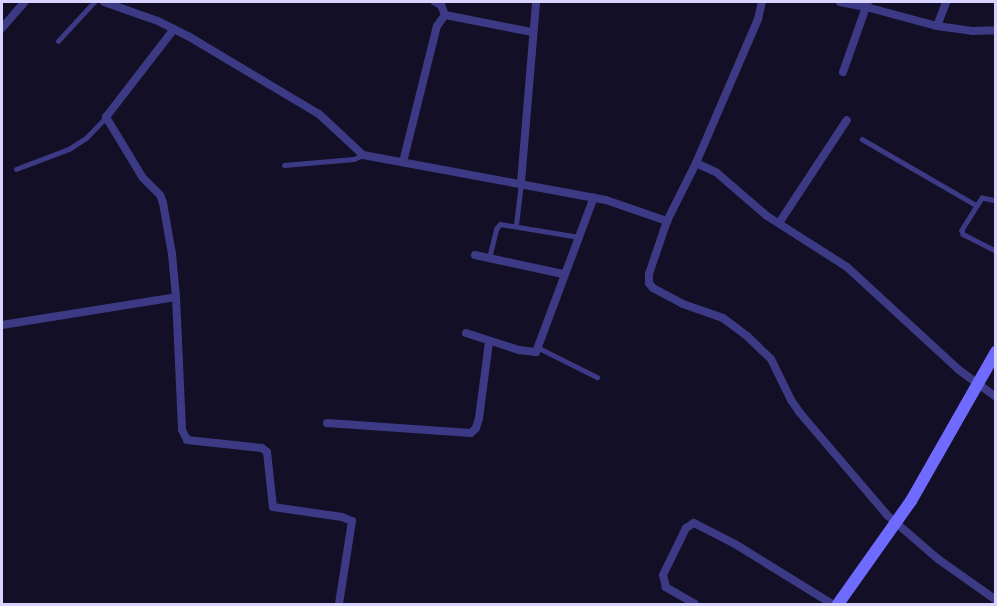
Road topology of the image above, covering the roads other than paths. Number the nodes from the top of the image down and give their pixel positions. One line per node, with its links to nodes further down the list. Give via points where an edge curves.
1 (25, 2): 12 (street)
2 (94, 2): 16 (lane)
3 (104, 2): 13 (street)
4 (435, 2): 10 (street)
5 (536, 2): 15 (street)
6 (762, 2): 23 (street)
7 (840, 2): 9 (street)
8 (946, 2): 11 (street)
9 (867, 4): 11 (street); 17 (street)
10 (445, 15): 15 (street); 22 (street, via 437,26)
11 (938, 26): 14 (street)
12 (2, 28)
13 (174, 29): 18 (street); 21 (street, via 318,114)
14 (996, 30)
15 (532, 32): 26 (street)
16 (58, 41)
17 (843, 72)
18 (106, 117): 25 (lane, via 69,149); 38 (street, via 143,178 160,195)
19 (847, 120): 31 (street)
20 (862, 139): 29 (lane)
21 (363, 155): 22 (street); 24 (lane)
22 (403, 162): 26 (street)
23 (696, 163): 30 (street); 31 (street, via 717,173)
24 (284, 165)
25 (16, 169)
26 (521, 182): 27 (street); 32 (lane)
27 (594, 197): 30 (street); 33 (street)
28 (996, 201): 29 (lane, via 985,197)
29 (976, 205): 34 (lane, via 963,234)
30 (667, 221): 48 (street, via 649,283 657,292 731,323 771,359 795,406)
31 (779, 223): 45 (street, via 847,267)
32 (516, 225): 33 (lane); 36 (lane, via 500,224)
33 (579, 237): 37 (street)
34 (996, 251)
35 (475, 255): 36 (street)
36 (489, 258): 37 (street)
37 (563, 274): 42 (street)
38 (177, 297): 39 (street); 50 (street, via 184,436 187,440 262,448 269,455 273,507 352,521)
39 (2, 325)
40 (466, 333): 41 (street)
41 (489, 342): 42 (street, via 531,353); 47 (street, via 479,418 471,433)
42 (539, 348): 44 (lane)
43 (996, 352): 45 (street)
44 (597, 377)
45 (979, 384): 46 (street); 48 (street)
46 (996, 397)
47 (327, 423)
48 (896, 524): 49 (street); 53 (street)
49 (996, 600)
50 (339, 604)
51 (694, 604): 52 (street, via 666,586 663,575 686,528 694,523 735,543)
52 (832, 604)
53 (838, 604)

